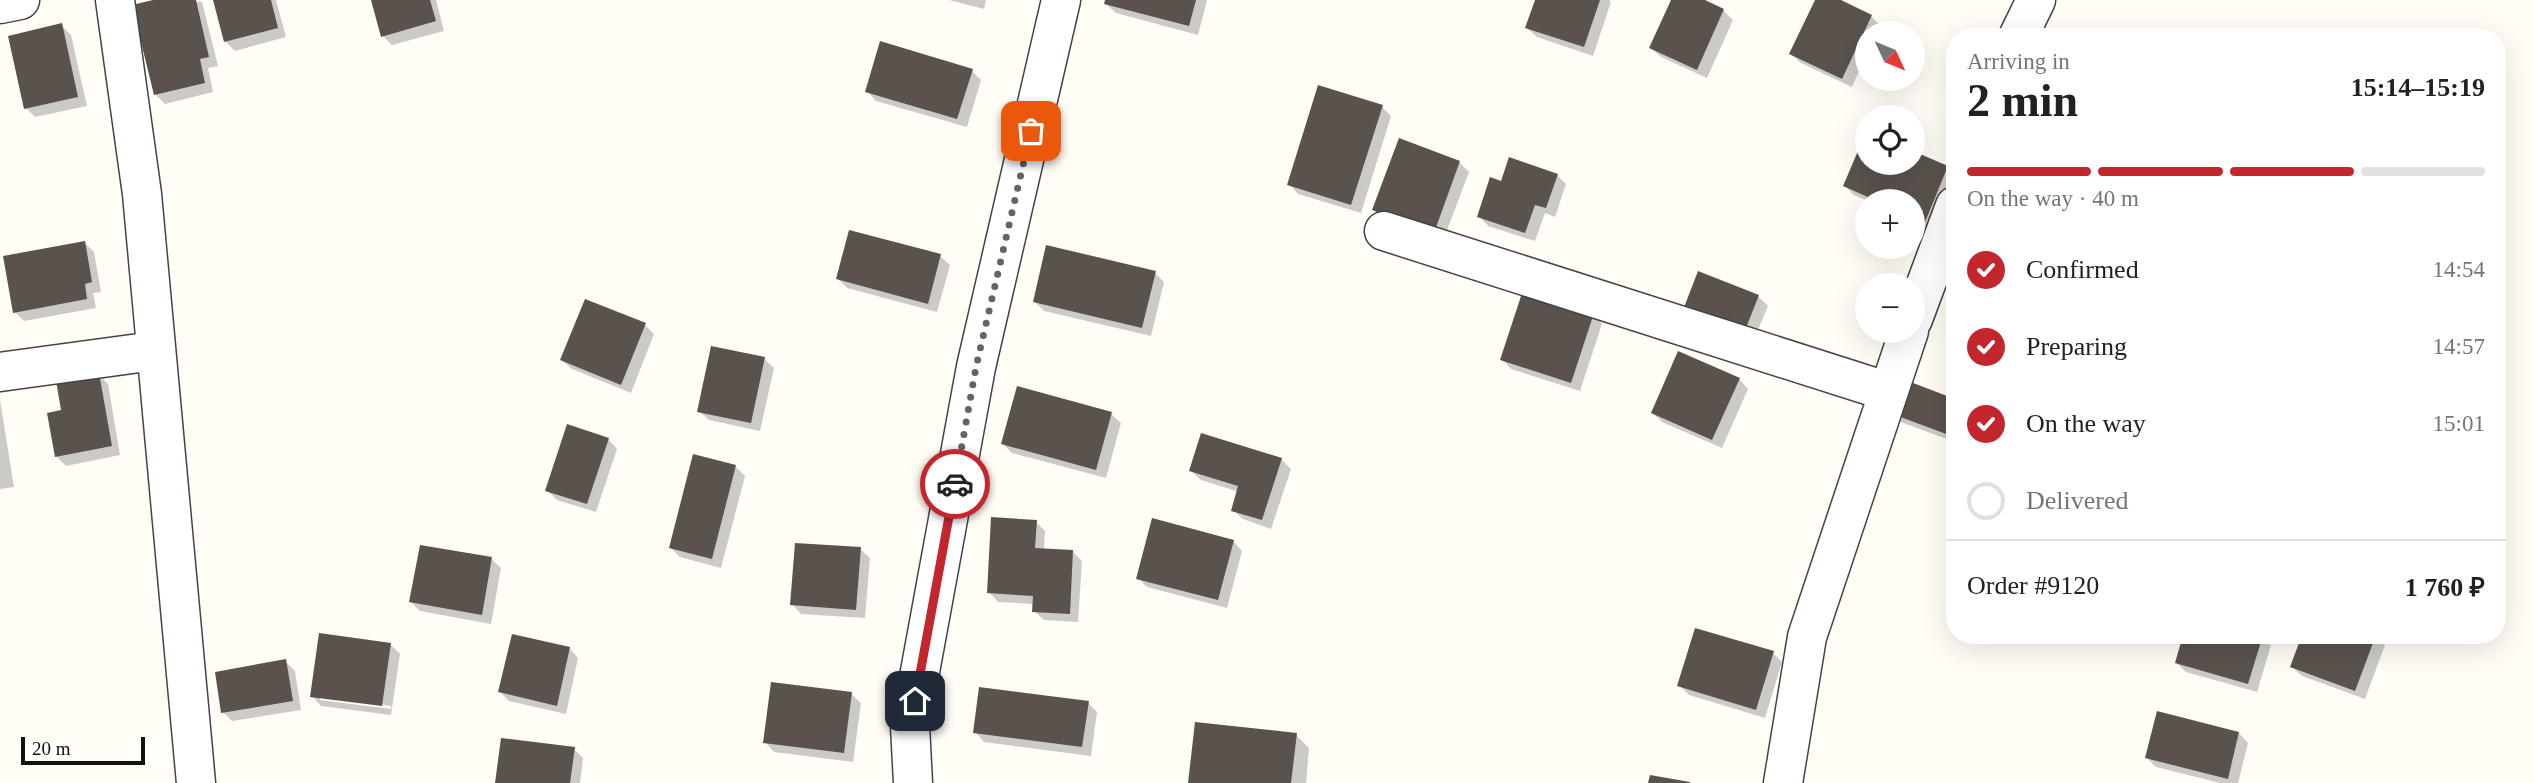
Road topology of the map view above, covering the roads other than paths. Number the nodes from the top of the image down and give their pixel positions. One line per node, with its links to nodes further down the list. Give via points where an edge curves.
1 (20, 0): 5 (street)
2 (115, 0): 11 (street, via 142,194)
3 (1061, 0): 15 (street, via 976,367 910,726)
4 (2036, 0): 6 (street)
5 (0, 4)
6 (2022, 28)
7 (1946, 230): 9 (street)
8 (1384, 231): 13 (street)
9 (1925, 287)
10 (1904, 343): 13 (street)
11 (155, 351): 12 (street); 14 (street)
12 (0, 372)
13 (1886, 391): 16 (street, via 1807,636)
14 (196, 783)
15 (913, 783)
16 (1783, 783)

